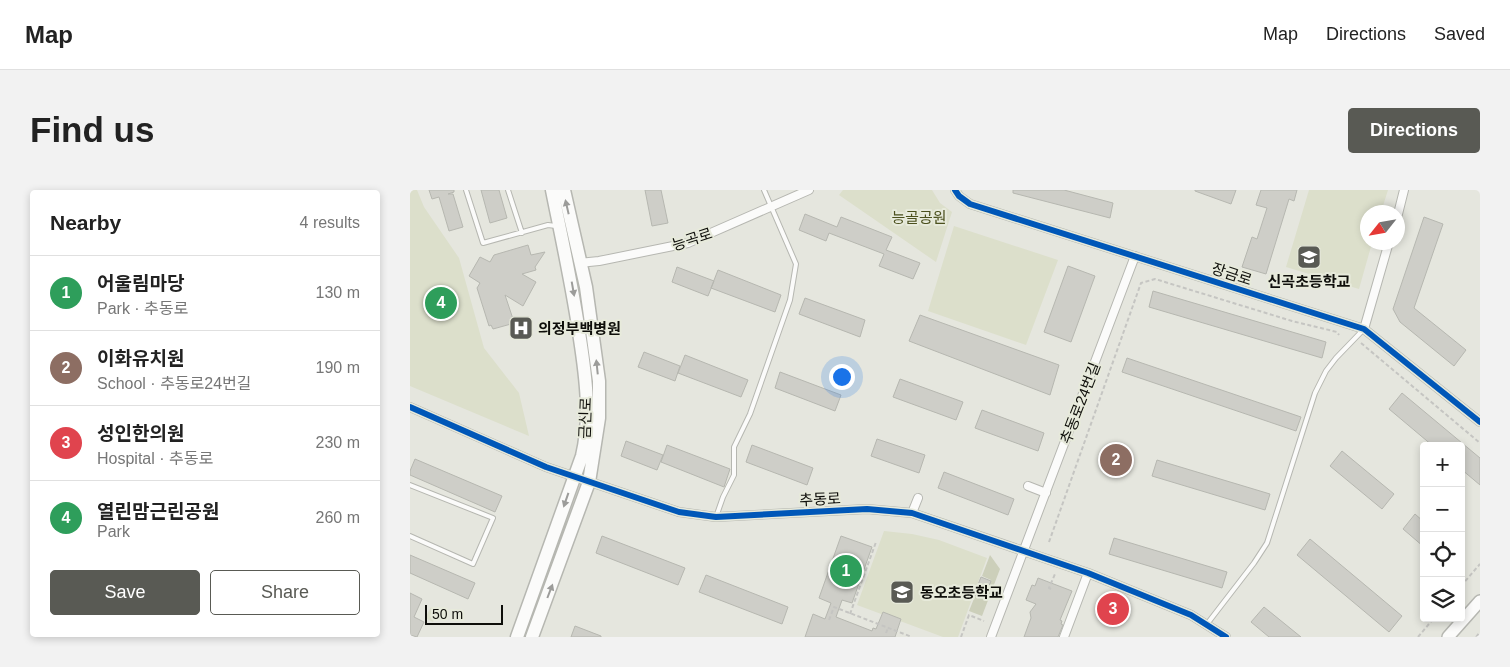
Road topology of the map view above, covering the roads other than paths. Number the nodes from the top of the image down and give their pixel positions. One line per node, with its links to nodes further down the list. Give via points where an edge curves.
1 (466, 190): 12 (lane, via 483,243)
2 (508, 190): 12 (lane)
3 (552, 190): 11 (main road, 금신로)
4 (564, 190): 15 (main road, 금신로, one-way to 4)
5 (764, 190): 10 (lane)
6 (809, 190): 10 (street, 능곡로)
7 (955, 190): 14 (street, 장금로, via 970,204)
8 (1404, 190): 9 (street)
9 (1400, 205)
10 (772, 206): 15 (street, 능곡로, via 688,243); 26 (lane, via 796,264 790,300 750,414 734,447 734,476)
11 (558, 226): 12 (lane, via 548,225); 15 (main road, 금신로)
12 (522, 233)
13 (1387, 250): 16 (street)
14 (1135, 256): 16 (street, 장금로); 23 (street, 추동로24번길)
15 (574, 264): 19 (main road, 금신로, one-way to 19, via 587,420 582,456); 20 (main road, 금신로, one-way to 15, via 599,418 599,381 586,287)
16 (1364, 328): 18 (street, 장금로); 31 (lane, via 1326,371 1315,393 1267,543)
17 (410, 407): 19 (street, 추동로)
18 (1480, 422)
19 (574, 477): 20 (street, 추동로); 32 (main road, 금신로, one-way to 32)
20 (589, 482): 26 (street, 추동로, via 679,512); 33 (main road, 금신로, one-way to 20)
21 (410, 485): 27 (lane, via 493,518 473,564)
22 (1028, 486): 23 (street)
23 (1046, 493): 28 (street, 추동로24번길)
24 (918, 498): 25 (street)
25 (912, 513): 26 (street, 추동로, via 867,509); 28 (street, 추동로)
26 (716, 517)
27 (410, 536)
28 (1025, 550): 29 (street, 추동로); 34 (street, 추동로24번길)
29 (1088, 573): 31 (street, 추동로, via 1163,602); 35 (street)
30 (1480, 601): 37 (street)
31 (1207, 624): 36 (street, 추동로)
32 (517, 637)
33 (532, 637)
34 (992, 637)
35 (1064, 637)
36 (1226, 637)
37 (1448, 637)

